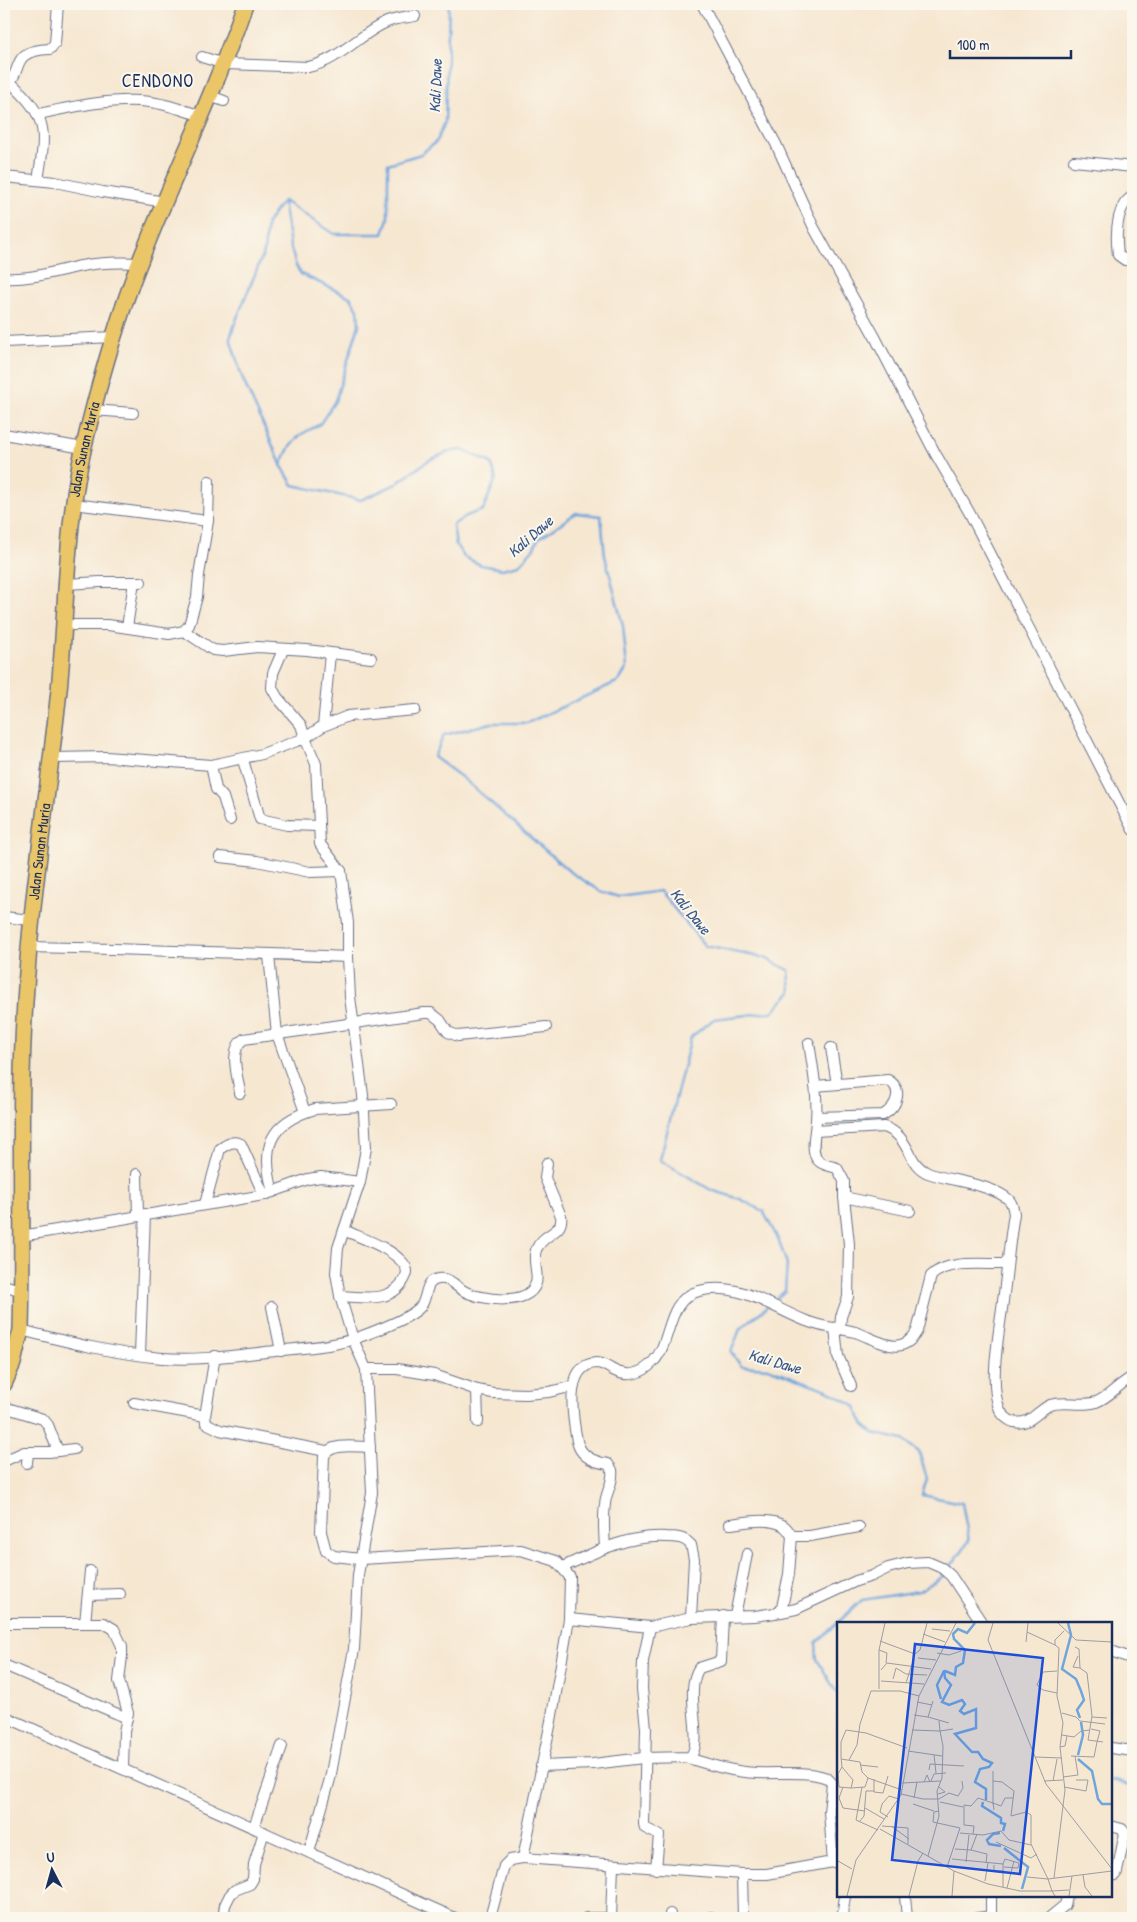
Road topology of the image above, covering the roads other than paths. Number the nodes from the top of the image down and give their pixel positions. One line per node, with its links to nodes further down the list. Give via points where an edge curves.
1 (58, 4): 7 (street, via 55,43 50,49 26,53)
2 (245, 4): 6 (main road, Jalan Sunan Muria)
3 (702, 4): 43 (street, via 776,144 814,228 969,512)
4 (415, 16): 6 (street, via 385,22 346,50 315,65)
5 (202, 57): 6 (street)
6 (224, 64): 9 (main road, Jalan Sunan Muria, via 217,99)
7 (7, 84): 8 (street, via 26,97)
8 (38, 114): 9 (street, via 129,101 149,102); 13 (street, via 44,146)
9 (202, 116): 15 (main road, Jalan Sunan Muria)
10 (1074, 161): 11 (street)
11 (1133, 167)
12 (4, 177): 13 (street)
13 (38, 180): 15 (street)
14 (1133, 195): 16 (street, via 1125,203 1116,234 1118,255)
15 (165, 202): 17 (main road, Jalan Sunan Muria)
16 (1133, 261)
17 (140, 263): 18 (street, via 102,263); 19 (main road, Jalan Sunan Muria)
18 (4, 278)
19 (114, 337): 20 (street); 21 (main road, Jalan Sunan Muria)
20 (4, 342)
21 (94, 410): 22 (street); 24 (main road, Jalan Sunan Muria)
22 (133, 413)
23 (4, 434): 24 (street)
24 (84, 448): 26 (main road, Jalan Sunan Muria)
25 (209, 480): 27 (street)
26 (74, 504): 27 (street); 28 (main road, Jalan Sunan Muria)
27 (208, 521): 31 (street, via 197,597 189,625)
28 (66, 584): 29 (main road, Jalan Sunan Muria); 30 (street, via 138,582)
29 (63, 625): 30 (street); 38 (main road, Jalan Sunan Muria)
30 (127, 627): 31 (street, via 169,634)
31 (184, 631): 32 (street, via 213,650 257,647)
32 (283, 650): 33 (street); 37 (street, via 272,673 272,688 301,724)
33 (330, 654): 34 (street); 36 (street)
34 (372, 658)
35 (415, 710): 36 (street, via 348,716)
36 (323, 726): 37 (street)
37 (305, 738): 39 (street); 42 (street, via 316,764)
38 (53, 758): 40 (street, via 106,757); 47 (main road, Jalan Sunan Muria)
39 (244, 760): 40 (street); 42 (street, via 260,819 287,825)
40 (211, 765): 41 (street, via 216,789 223,798)
41 (230, 820)
42 (319, 826): 45 (street, via 320,844)
43 (1133, 830)
44 (220, 857): 45 (street, via 310,872)
45 (342, 871): 50 (street)
46 (4, 917): 47 (street)
47 (31, 920): 48 (main road, Jalan Sunan Muria)
48 (29, 947): 49 (street, via 182,950); 73 (main road, Jalan Sunan Muria, via 21,1108)
49 (269, 956): 50 (street); 53 (street)
50 (348, 957): 51 (street)
51 (353, 1024): 52 (street, via 430,1013 448,1032 458,1036); 53 (street); 60 (street)
52 (546, 1027)
53 (277, 1034): 58 (street, via 239,1042 234,1054); 61 (street)
54 (809, 1043): 57 (street)
55 (831, 1048): 56 (street)
56 (837, 1084): 57 (street); 62 (street, via 888,1080 898,1089 896,1101 884,1115)
57 (815, 1086): 62 (street)
58 (240, 1093)
59 (391, 1104): 60 (street)
60 (364, 1105): 61 (street); 66 (street, via 366,1148)
61 (305, 1112): 67 (street, via 278,1130 271,1139 267,1153)
62 (816, 1117): 63 (street)
63 (816, 1131): 68 (street, via 816,1158 842,1174); 74 (street, via 884,1127 899,1135 911,1156 926,1172 961,1180 1008,1200 1014,1214)
64 (547, 1162): 81 (street, via 545,1178 562,1223 559,1229 543,1238 536,1249 536,1283 530,1293 518,1298 495,1299 464,1291 445,1278 436,1279 429,1284 422,1305 411,1316)
65 (137, 1174): 71 (street)
66 (360, 1182): 67 (street, via 321,1177); 72 (street)
67 (268, 1194): 69 (street); 69 (street, via 241,1144 232,1142 220,1149)
68 (844, 1197): 70 (street); 79 (street, via 849,1244 848,1297)
69 (205, 1204): 71 (street)
70 (910, 1211)
71 (142, 1215): 73 (street); 83 (street)
72 (344, 1230): 77 (street, via 338,1248 336,1273); 77 (street, via 388,1251 407,1268 407,1276 386,1297)
73 (21, 1236): 76 (main road, Jalan Sunan Muria)
74 (1007, 1264): 79 (street, via 954,1265 935,1272 931,1276 917,1331 907,1344 880,1343 856,1332); 86 (street, via 996,1361 996,1394 1000,1411 1007,1419 1014,1423 1026,1421 1050,1406 1064,1402 1094,1403)
75 (4, 1285): 76 (street)
76 (22, 1290): 80 (main road, Jalan Sunan Muria)
77 (340, 1296): 81 (street)
78 (272, 1308): 82 (street)
79 (837, 1329): 88 (street, via 813,1324 763,1300 727,1290 697,1292 680,1304 661,1351 642,1371 620,1374 596,1363 585,1366 576,1376); 89 (street, via 838,1356)
80 (21, 1330): 83 (street); 87 (main road, Jalan Sunan Muria, via 19,1344)
81 (353, 1339): 82 (street); 85 (street)
82 (281, 1350): 84 (street)
83 (140, 1354): 84 (street, via 163,1358)
84 (216, 1356): 93 (street)
85 (366, 1369): 90 (street, via 398,1369 426,1374); 95 (street)
86 (1133, 1377)
87 (5, 1378)
88 (574, 1386): 90 (street, via 526,1394); 105 (street, via 573,1414 578,1447 587,1457 608,1464 612,1470 604,1503)
89 (851, 1386)
90 (476, 1390): 94 (street)
91 (134, 1404): 93 (street)
92 (4, 1407): 97 (street, via 43,1419)
93 (205, 1416): 99 (street, via 206,1424 220,1430)
94 (478, 1422)
95 (370, 1447): 99 (street, via 344,1446); 107 (street, via 372,1493)
96 (74, 1449): 97 (street)
97 (58, 1451): 98 (street)
98 (28, 1452): 100 (street); 101 (street)
99 (326, 1452): 107 (street, via 323,1461 322,1542 326,1551 334,1556)
100 (4, 1460)
101 (28, 1463)
102 (730, 1524): 104 (street, via 774,1523 785,1526)
103 (858, 1527): 104 (street)
104 (792, 1536): 112 (street)
105 (605, 1547): 108 (street); 115 (street, via 645,1537 676,1537 688,1541 694,1560)
106 (747, 1554): 114 (street)
107 (361, 1559): 108 (street, via 521,1550 556,1560); 136 (street, via 354,1649 330,1779)
108 (563, 1567): 116 (street, via 570,1577)
109 (90, 1571): 110 (street)
110 (89, 1594): 111 (street); 119 (street)
111 (120, 1594)
112 (781, 1612): 114 (street); 117 (street, via 796,1609 888,1568 928,1562 950,1576)
113 (723, 1616): 114 (street); 115 (street); 130 (street, via 721,1661 699,1668 693,1682 694,1747)
114 (735, 1616)
115 (691, 1618): 120 (street)
116 (569, 1619): 120 (street); 131 (street)
117 (981, 1622)
118 (4, 1623): 119 (street)
119 (85, 1623): 125 (street, via 110,1625 121,1641 119,1682)
120 (650, 1627): 129 (street, via 643,1661 642,1689)
121 (1112, 1651): 122 (street)
122 (1133, 1659)
123 (4, 1665): 125 (street)
124 (4, 1716): 132 (street)
125 (127, 1718): 132 (street)
126 (282, 1746): 134 (street)
127 (1112, 1748): 128 (street)
128 (1133, 1751)
129 (646, 1758): 130 (street); 131 (street); 140 (street, via 644,1824 659,1835)
130 (688, 1758): 138 (street, via 726,1769 827,1778 832,1783 829,1812)
131 (542, 1766): 137 (street)
132 (123, 1768): 134 (street)
133 (1112, 1826): 142 (street, via 1122,1829 1124,1833 1117,1872)
134 (254, 1827): 135 (street)
135 (264, 1832): 136 (street); 148 (street, via 253,1878 250,1884 230,1895)
136 (309, 1852): 149 (street)
137 (523, 1858): 139 (street); 150 (street, via 510,1860 504,1866)
138 (835, 1862): 141 (street, via 767,1874)
139 (613, 1866): 140 (street); 151 (street, via 611,1918)
140 (656, 1869): 141 (street)
141 (742, 1874): 152 (street)
142 (1112, 1876)
143 (845, 1897): 153 (street)
144 (905, 1897): 154 (street)
145 (991, 1897): 147 (street)
146 (1067, 1897): 156 (street, via 1065,1905)
147 (992, 1917): 155 (street)
148 (223, 1918)
149 (455, 1918)
150 (490, 1918)
151 (586, 1918)
152 (743, 1918)
153 (842, 1918)
154 (908, 1918)
155 (977, 1918)
156 (1049, 1918)

